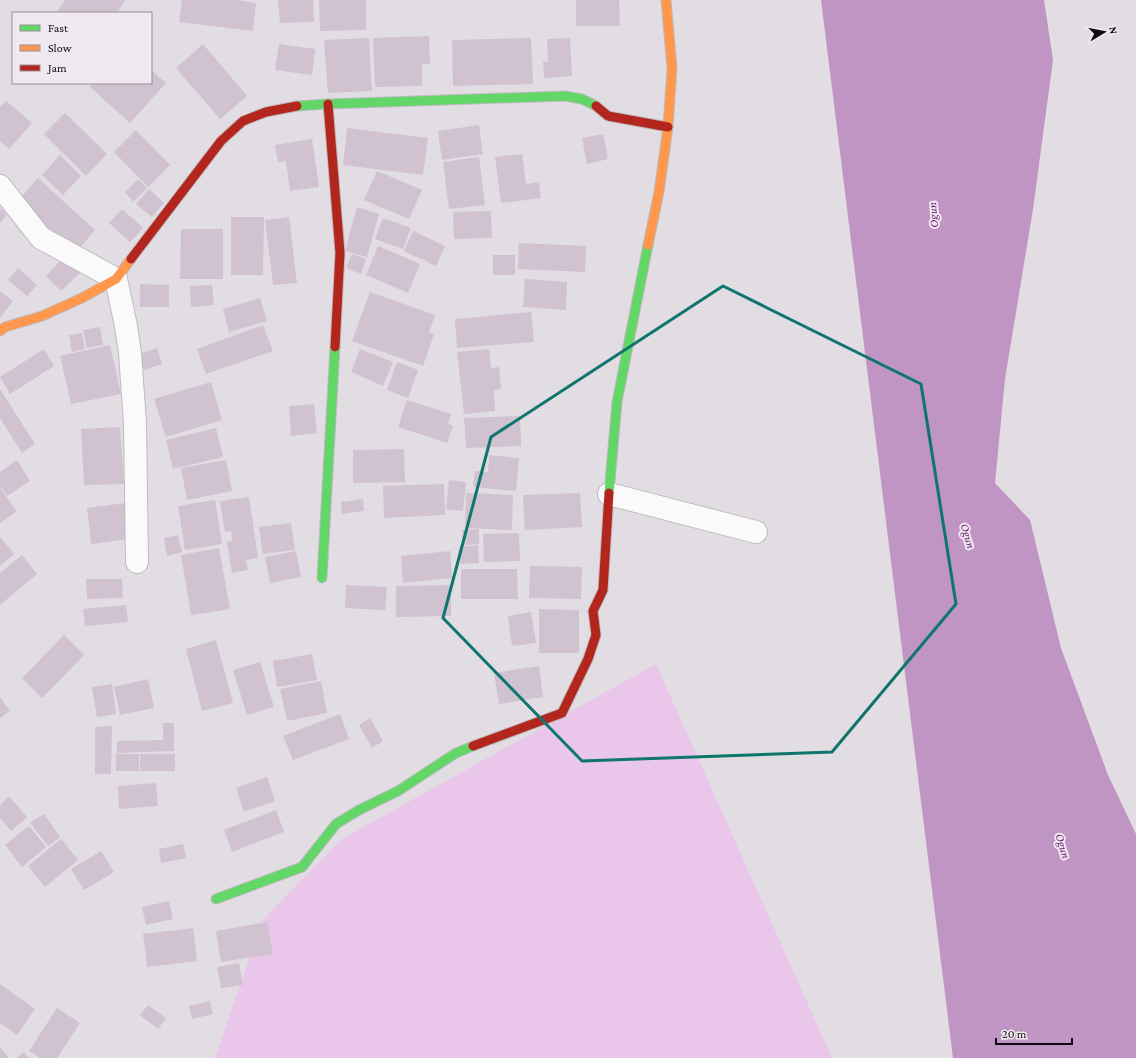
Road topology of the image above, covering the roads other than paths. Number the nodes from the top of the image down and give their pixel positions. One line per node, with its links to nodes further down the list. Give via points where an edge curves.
1 (666, 0): 3 (street, via 672,68)
2 (328, 104): 3 (street, via 565,96 582,99 595,105 608,116); 5 (street, via 284,108 243,121 221,141); 10 (street, via 340,253)
3 (668, 127): 7 (street, via 660,192 617,402)
4 (0, 186): 5 (street, via 41,238)
5 (116, 279): 6 (street, via 42,316 5,327); 9 (street, via 130,353 135,423)
6 (0, 331)
7 (609, 494): 8 (street); 11 (street, via 603,590 593,610 596,635 588,660 562,713 456,753 398,791 336,824 302,867)
8 (756, 532)
9 (137, 562)
10 (322, 578)
11 (216, 899)

